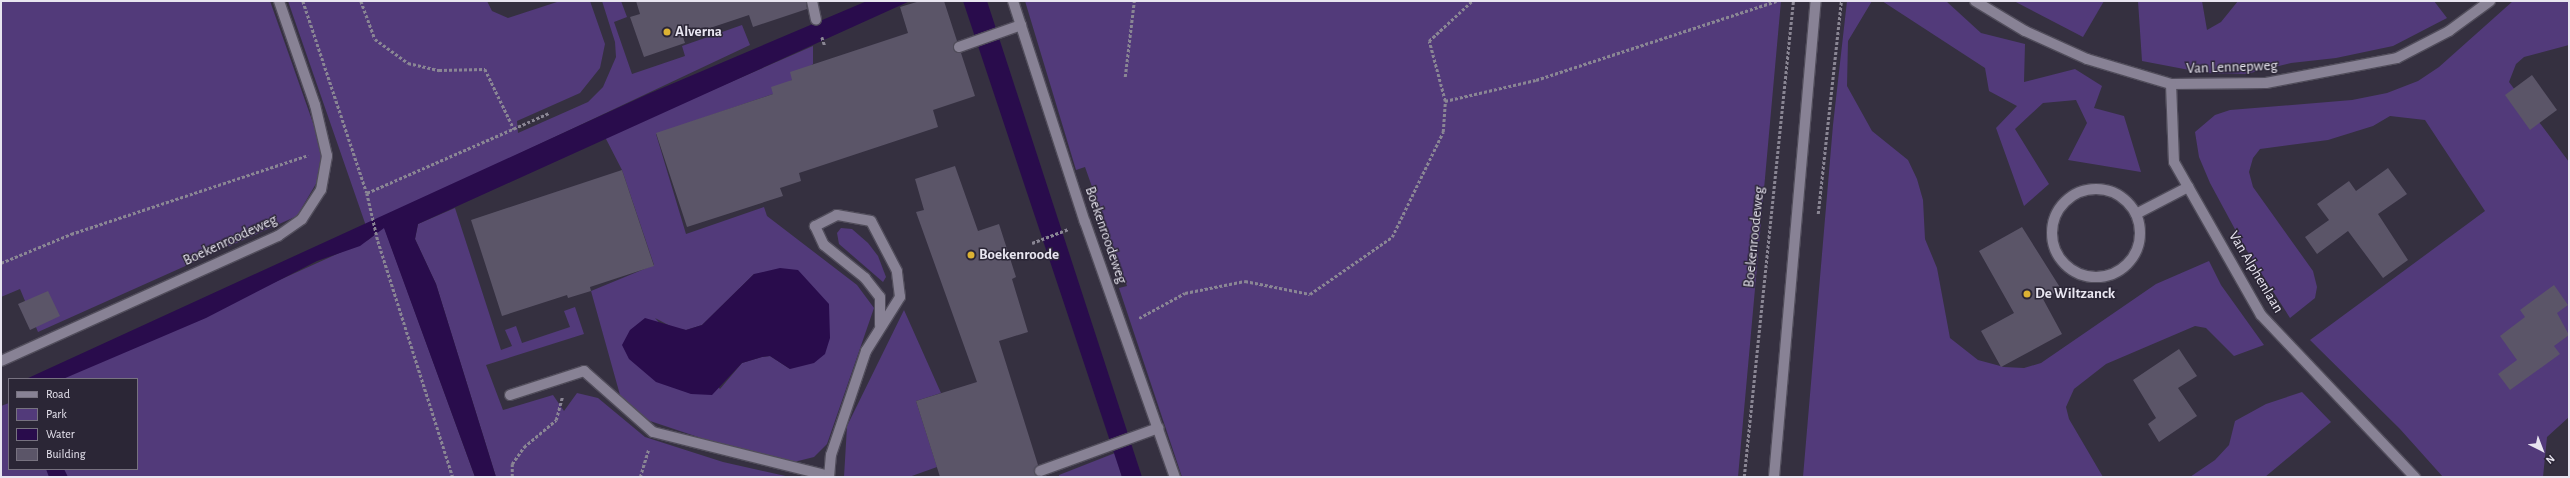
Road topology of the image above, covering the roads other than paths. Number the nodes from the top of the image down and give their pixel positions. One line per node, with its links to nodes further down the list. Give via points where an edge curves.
1 (279, 1): 14 (street, Boekenroodeweg, via 326,149 320,190 302,219 278,236)
2 (812, 1): 7 (street)
3 (1013, 1): 8 (street, Boekenroodeweg)
4 (1816, 1): 20 (street)
5 (1975, 1): 10 (street, Van Lennepweg, via 2025,31 2087,60)
6 (2490, 1): 10 (street, Van Lennepweg, via 2437,39 2396,58 2266,83)
7 (816, 20)
8 (1022, 25): 9 (street); 16 (street, Boekenroodeweg, via 1121,325)
9 (959, 47)
10 (2171, 84): 11 (street, Van Alphenlaan, via 2174,162)
11 (2188, 187): 12 (street); 21 (street, Van Alphenlaan, via 2261,315)
12 (2136, 214): 12 (street, via 2115,193 2086,189 2072,195 2058,212 2052,233 2054,247 2061,260 2085,276 2113,274 2125,266 2140,242)
13 (880, 325): 13 (street, via 880,297 865,278 824,245 815,226 837,214 871,220 897,271 900,298); 18 (street, via 864,358 832,455)
14 (1, 360)
15 (510, 395): 18 (street, via 584,371 654,432)
16 (1158, 428): 17 (street); 19 (street, Boekenroodeweg)
17 (1040, 471)
18 (829, 477)
19 (1175, 477)
20 (1774, 477)
21 (2415, 477)

